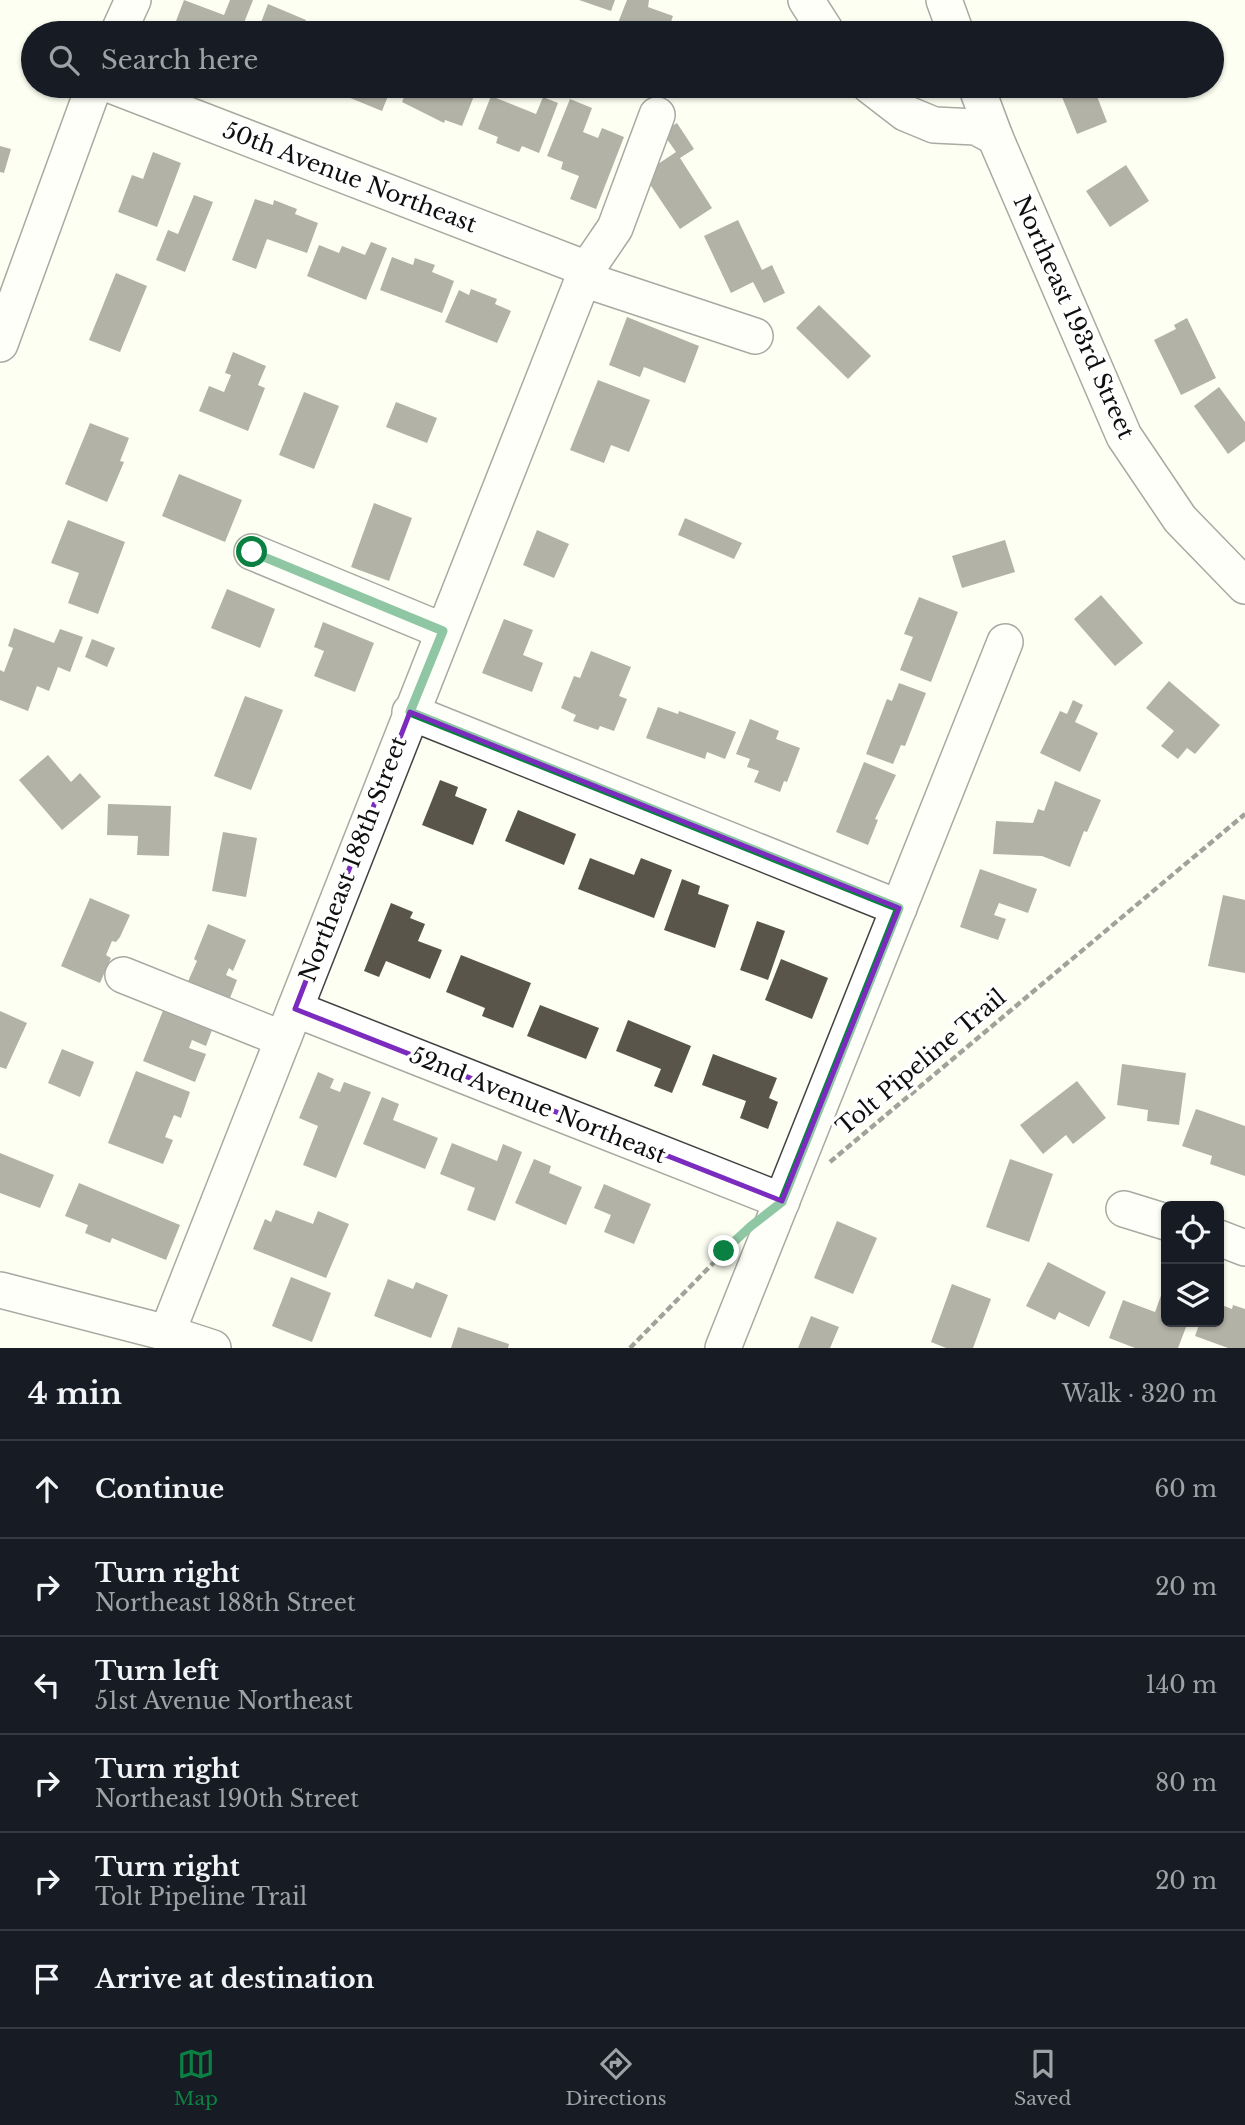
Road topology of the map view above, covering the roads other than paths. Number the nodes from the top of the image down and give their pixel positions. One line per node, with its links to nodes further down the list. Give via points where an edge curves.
1 (133, 0): 4 (street)
2 (806, 0): 5 (street)
3 (944, 0): 6 (street)
4 (123, 21)
5 (819, 21)
6 (952, 21)
7 (90, 98): 15 (street)
8 (143, 98): 13 (street, 50th Avenue Northeast)
9 (886, 98): 12 (street, via 905,113 934,125 975,127)
10 (981, 98): 12 (street, Northeast 193rd Street)
11 (656, 115): 13 (street, Northeast 188th Street, via 615,228)
12 (995, 136): 17 (street, Northeast 193rd Street, via 1124,436 1180,519)
13 (585, 274): 14 (street, 50th Avenue Northeast); 18 (street, Northeast 188th Street)
14 (754, 336)
15 (0, 344)
16 (252, 552): 18 (street)
17 (1245, 586)
18 (443, 631): 20 (street, Northeast 188th Street)
19 (1005, 642): 21 (street)
20 (410, 712): 21 (street); 23 (street, Northeast 188th Street)
21 (899, 908): 24 (street)
22 (123, 975): 23 (street, 52nd Avenue Northeast)
23 (289, 1024): 24 (street, 52nd Avenue Northeast); 30 (street, Northeast 188th Street)
24 (782, 1202): 32 (street)
25 (1124, 1209): 26 (street)
26 (1161, 1220)
27 (1224, 1240): 28 (street)
28 (1245, 1248)
29 (0, 1290): 30 (street)
30 (167, 1333): 31 (street)
31 (213, 1348)
32 (723, 1348)

